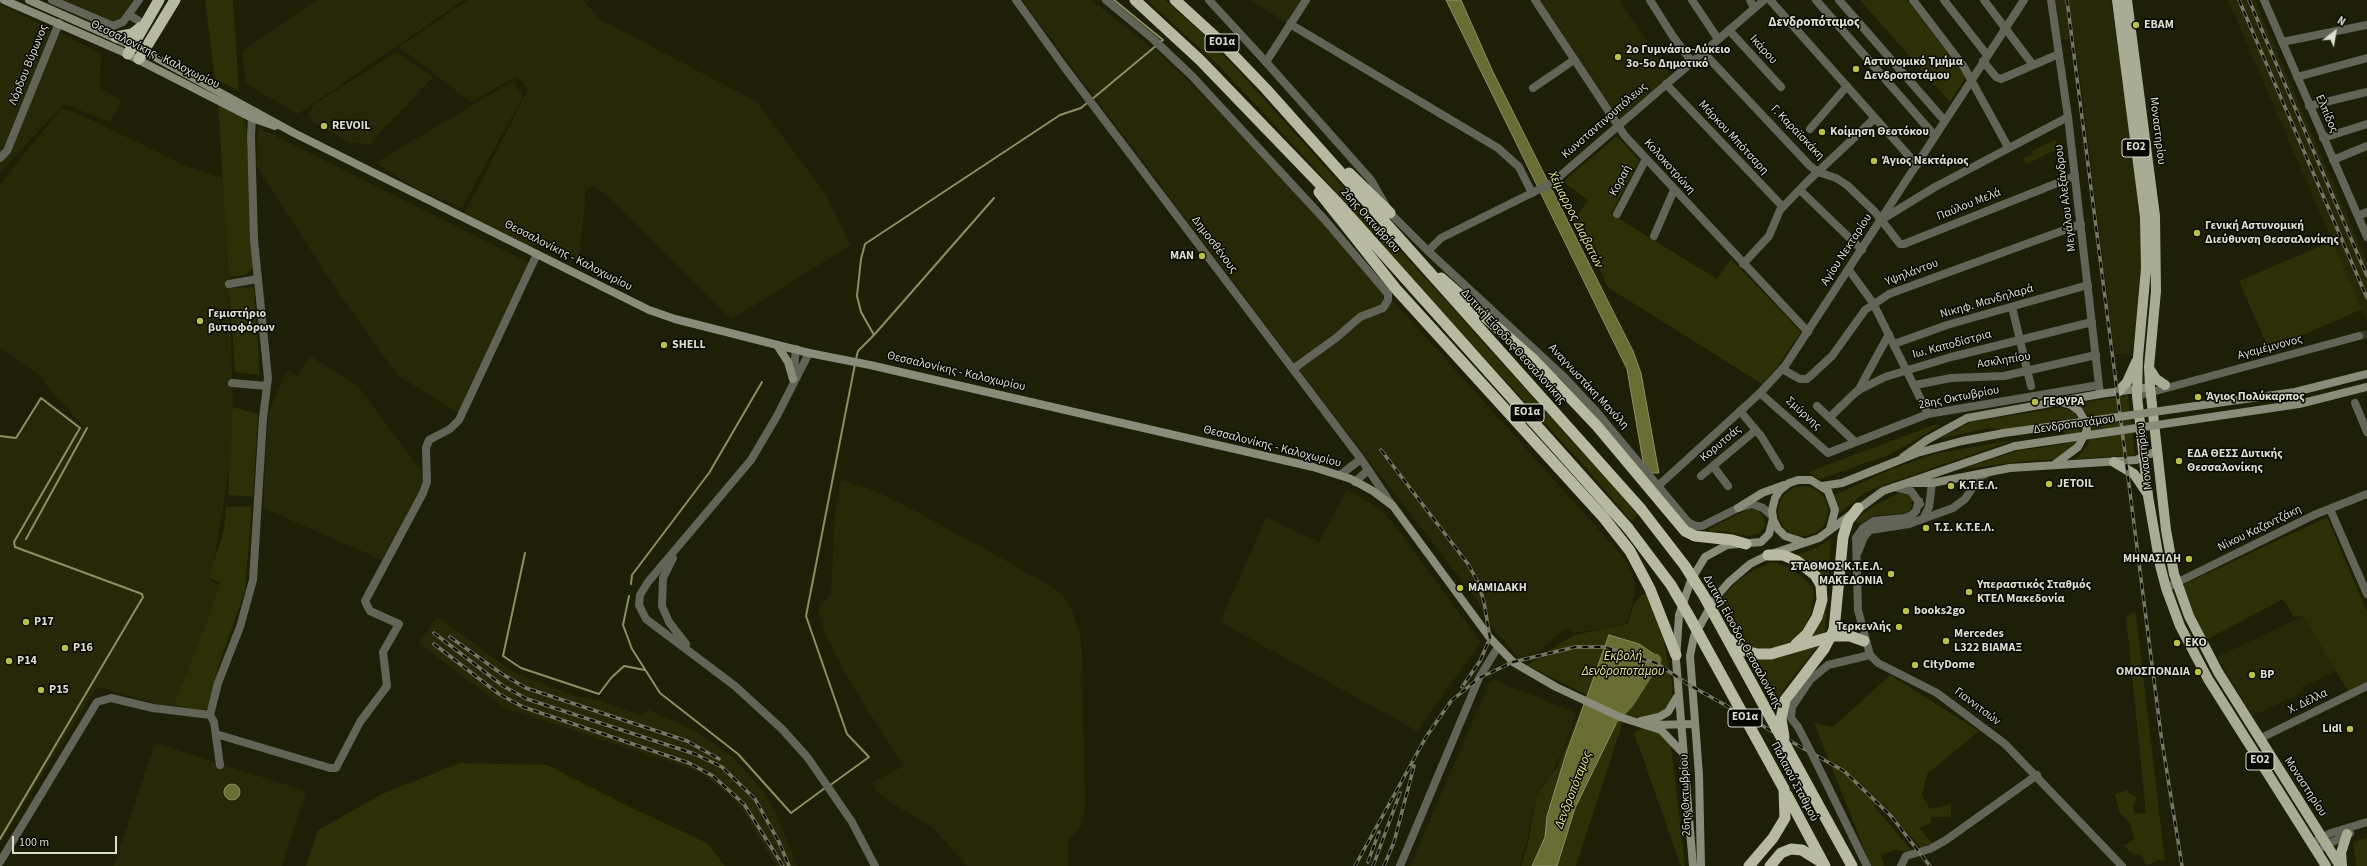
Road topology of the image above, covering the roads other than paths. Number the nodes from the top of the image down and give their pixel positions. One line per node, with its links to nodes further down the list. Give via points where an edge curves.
1 (4, 0): 31 (main road, Θεσσαλονίκης - Καλοχωρίου)
2 (30, 0): 37 (main road, Θεσσαλονίκης - Καλοχωρίου)
3 (52, 0): 30 (street, via 113,26 123,22)
4 (139, 0): 30 (street)
5 (159, 0): 32 (highway)
6 (175, 0): 43 (highway)
7 (1016, 0): 113 (street, Δημοσθένους)
8 (1106, 0): 113 (street, via 1192,76 1325,220 1388,294 1388,300 1383,308 1360,317)
9 (1136, 0): 74 (highway, ΕΟ1α, via 1200,60)
10 (1175, 0): 59 (highway, Δυτική Είσοδος Θεσσαλονίκης / ΕΟ1α, via 1220,41)
11 (1209, 0): 47 (street, Αναγνωστάκη Μανόλη)
12 (1306, 0): 33 (street)
13 (1535, 0): 46 (street, Κολοκοτρώνη)
14 (1650, 0): 48 (street)
15 (1692, 0): 38 (street)
16 (1750, 0): 29 (street)
17 (1764, 0): 29 (street, Κωνσταντινουπόλεως)
18 (1770, 0): 53 (street)
19 (1816, 0): 67 (street)
20 (1838, 0): 62 (street)
21 (1913, 0): 51 (street)
22 (1944, 0): 44 (street)
23 (1984, 0): 35 (street)
24 (2051, 0): 42 (street, Μεγάλου Αλεξάνδρου)
25 (2117, 0): 111 (main road, Μοναστηρίου / ΕΟ2, via 2145,217 2144,293)
26 (2127, 0): 112 (main road, Μοναστηρίου / ΕΟ2, via 2155,216 2156,291)
27 (2266, 0): 39 (street, Ελπίδος)
28 (2020, 2): 35 (street, Αγίου Νεκταρίου)
29 (1754, 8): 36 (street, Κωνσταντινουπόλεως)
30 (129, 15): 32 (street)
31 (58, 23): 40 (main road, Θεσσαλονίκης - Καλοχωρίου); 71 (street, Λόρδου Βύρωνος, via 6,151)
32 (144, 24): 37 (highway, via 132,34); 40 (highway)
33 (1290, 24): 47 (street); 80 (street, via 1498,148 1519,167)
34 (2367, 25): 39 (street)
35 (2006, 27): 44 (street, Αγίου Νεκταρίου); 49 (street)
36 (1728, 30): 38 (street, Κωνσταντινουπόλεως); 54 (street, Ικάρου)
37 (116, 37): 40 (main road, Θεσσαλονίκης - Καλοχωρίου)
38 (1718, 39): 41 (street, Κωνσταντινουπόλεως)
39 (2282, 42): 50 (street, Ελπίδος)
40 (130, 50): 43 (main road, Θεσσαλονίκης - Καλοχωρίου)
41 (1703, 52): 48 (street, Κωνσταντινουπόλεως); 76 (street, Γ. Καραϊσκάκη)
42 (2059, 54): 49 (street); 60 (street, Μεγάλου Αλεξάνδρου)
43 (142, 55): 58 (main road, Θεσσαλονίκης - Καλοχωρίου, via 220,102); 66 (main road, Θεσσαλονίκης - Καλοχωρίου, via 241,102)
44 (1985, 58): 49 (street, via 1996,77 2001,79); 51 (street, Αγίου Νεκταρίου)
45 (2367, 58): 50 (street)
46 (1574, 60): 55 (street); 64 (street, Κολοκοτρώνη)
47 (1266, 62): 83 (street, Αναγνωστάκη Μανόλη, via 1371,180)
48 (1692, 62): 52 (street, Κωνσταντινουπόλεως)
49 (2033, 64)
50 (2297, 77): 57 (street, Ελπίδος)
51 (1971, 79): 62 (street, Αγίου Νεκταρίου); 70 (street)
52 (1666, 84): 64 (street, Κωνσταντινουπόλεως); 81 (street, Μάρκου Μπότσαρη)
53 (1847, 86): 61 (street); 65 (street)
54 (1781, 87)
55 (1533, 88)
56 (2367, 92): 57 (street)
57 (2309, 106): 68 (street, Ελπίδος)
58 (249, 116): 66 (main road, Θεσσαλονίκης - Καλοχωρίου); 96 (street)
59 (1290, 116): 83 (highway); 91 (highway, Δυτική Είσοδος Θεσσαλονίκης / ΕΟ1α)
60 (2068, 117): 70 (street); 77 (street, Μεγάλου Αλεξάνδρου)
61 (1875, 118): 75 (street); 76 (street)
62 (1944, 120): 67 (street, Αγίου Νεκταρίου)
63 (2367, 124): 68 (street)
64 (1617, 126): 72 (street, Κολοκοτρώνη); 80 (street, Κωνσταντινουπόλεως, via 1552,183)
65 (1810, 129)
66 (294, 133): 93 (main road, Θεσσαλονίκης - Καλοχωρίου)
67 (1935, 136): 75 (street, Αγίου Νεκταρίου)
68 (2323, 138): 73 (street, Ελπίδος)
69 (2367, 146): 73 (street)
70 (2008, 147): 86 (street, via 1935,186)
71 (0, 158)
72 (1646, 159): 78 (street, Κολοκοτρώνη); 84 (street, Κοραή)
73 (2332, 160): 85 (street, Ελπίδος)
74 (1296, 161): 185 (highway, 26ης Οκτωβρίου / ΕΟ1α, bridge, via 1336,201 1628,528 1671,586); 187 (highway, via 1332,211 1396,289 1630,551 1650,589)
75 (1917, 165): 86 (street, Αγίου Νεκταρίου)
76 (1818, 172): 79 (street); 86 (street, Γ. Καραϊσκάκη, via 1844,183)
77 (2075, 176): 86 (street, Παύλου Μελά, via 1904,244 1899,243); 87 (street, Μεγάλου Αλεξάνδρου)
78 (1674, 190): 88 (street); 94 (street, Κολοκοτρώνη)
79 (1800, 190): 81 (street); 90 (street)
80 (1532, 193): 92 (street, Κωνσταντινουπόλεως, via 1441,238)
81 (1783, 207): 94 (street, via 1769,236)
82 (2367, 212): 85 (street)
83 (1390, 213): 92 (street, Αναγνωστάκη Μανόλη)
84 (1617, 214)
85 (2358, 216): 89 (street, Ελπίδος)
86 (1881, 220): 90 (street, Αγίου Νεκταρίου)
87 (2081, 224): 98 (street, Μεγάλου Αλεξάνδρου); 99 (street, Υψηλάντου, via 1898,290)
88 (1654, 236)
89 (2367, 237)
90 (1862, 250): 95 (street, Αγίου Νεκταρίου)
91 (1409, 251): 175 (highway, via 1556,382 1597,426 1685,531 1696,536); 182 (highway, Δυτική Είσοδος Θεσσαλονίκης / ΕΟ1α, bridge, via 1641,509 1685,566)
92 (1428, 251): 159 (street, Αναγνωστάκη Μανόλη, via 1560,373 1595,410)
93 (537, 254): 107 (main road, Θεσσαλονίκης - Καλοχωρίου, via 650,310 675,319); 197 (street, via 459,420 450,429 429,440 426,448 427,482 423,493 365,601 370,611 399,624 383,652 387,686 360,722 336,768)
94 (1743, 264): 102 (street, Κολοκοτρώνη)
95 (1848, 270): 99 (street); 102 (street, Αγίου Νεκταρίου)
96 (258, 279): 97 (street); 122 (street, via 268,367)
97 (229, 284)
98 (2088, 285): 100 (street, Νικηφ. Μανδηλαρά); 101 (street, Μεγάλου Αλεξάνδρου)
99 (1873, 303): 103 (street); 114 (street, Υψηλάντου, via 1832,356 1807,379 1800,379)
100 (2012, 307): 105 (street); 106 (street, Νικηφ. Μανδηλαρά)
101 (2092, 322): 105 (street, Ιω. Καποδίστρια); 110 (street, Μεγάλου Αλεξάνδρου)
102 (1808, 332): 114 (street, Αγίου Νεκταρίου)
103 (1890, 334): 106 (street); 128 (street)
104 (2359, 336): 120 (street, Αγαμέμνονος)
105 (2021, 340): 115 (street, Ιω. Καποδίστρια); 116 (street)
106 (1894, 344): 115 (street)
107 (777, 345): 108 (main road, Θεσσαλονίκης - Καλοχωρίου); 118 (main road, via 788,362)
108 (796, 349): 109 (main road, Θεσσαλονίκης - Καλοχωρίου); 118 (street)
109 (809, 353): 118 (street); 153 (main road, Θεσσαλονίκης - Καλοχωρίου)
110 (2096, 356): 116 (street, Ασκληπίου); 126 (street, Μεγάλου Αλεξάνδρου)
111 (2138, 356): 129 (main road, via 2128,380); 130 (main road, Μοναστηρίου / ΕΟ2)
112 (2149, 367): 121 (main road, via 2156,379); 127 (main road, Μοναστηρίου / ΕΟ2)
113 (1293, 369): 145 (street, Δημοσθένους)
114 (1782, 369): 131 (street, Αγίου Νεκταρίου)
115 (1907, 370): 123 (street); 128 (street, Ιω. Καποδίστρια, via 1875,381)
116 (2028, 370): 123 (street, Ασκληπίου, via 2004,376 1944,379); 124 (street)
117 (2367, 374): 143 (main road, Δενδροποτάμου, bridge, via 2295,392 2004,433)
118 (792, 382): 174 (street, via 765,437 750,460)
119 (232, 383): 122 (street)
120 (2186, 383): 121 (street, Αγαμέμνονος); 127 (street, Αγαμέμνονος)
121 (2165, 385): 127 (street, Αγαμέμνονος)
122 (267, 386): 192 (street, via 253,580)
123 (1915, 386): 136 (street)
124 (2031, 386)
125 (2367, 387): 152 (main road, Δενδροποτάμου, bridge, via 2299,404 2015,446)
126 (2100, 389): 129 (main road); 132 (main road); 136 (street, 28ης Οκτωβρίου)
127 (2150, 390): 130 (street); 141 (main road, Μοναστηρίου / ΕΟ2)
128 (1857, 391): 137 (street, Ιω. Καποδίστρια)
129 (2119, 391): 130 (main road)
130 (2137, 392): 144 (main road, Μοναστηρίου / ΕΟ2)
131 (1760, 393): 135 (street, Αγίου Νεκταρίου); 142 (street, Σμύρνης)
132 (2055, 402): 143 (main road, via 1967,418 1927,440); 148 (main road, via 2069,404 2077,409 2084,418 2087,430 2075,451)
133 (2355, 403): 139 (street)
134 (1817, 406): 137 (street)
135 (1740, 411): 138 (street); 159 (street, Αγίου Νεκταρίου)
136 (1928, 414): 140 (street, 28ης Οκτωβρίου)
137 (1830, 417): 140 (street)
138 (1756, 430): 147 (street, Κορυτσάς); 149 (street)
139 (2367, 432)
140 (1855, 442): 142 (street, 28ης Οκτωβρίου)
141 (2157, 451): 144 (main road); 179 (main road, Μοναστηρίου / ΕΟ2, via 2166,530)
142 (1828, 454)
143 (1903, 457): 161 (main road, Δενδροποτάμου, via 1842,483)
144 (2144, 458): 146 (main road); 164 (main road, Μοναστηρίου / ΕΟ2)
145 (1361, 459): 150 (street, Δημοσθένους); 153 (street)
146 (2114, 462): 148 (main road); 164 (main road, via 2134,474)
147 (1713, 466): 154 (street, Κορυτσάς); 160 (street)
148 (2051, 466): 151 (main road)
149 (1780, 467)
150 (1368, 470): 155 (street); 166 (street, Δημοσθένους)
151 (1990, 471): 157 (main road); 170 (street, via 1980,477 1959,504)
152 (1937, 473): 156 (main road, Δενδροποτάμου); 157 (main road)
153 (1340, 475): 155 (main road, Θεσσαλονίκης - Καλοχωρίου)
154 (1701, 476)
155 (1355, 482): 166 (main road, Θεσσαλονίκης - Καλοχωρίου, via 1373,490)
156 (1903, 483): 157 (main road); 162 (main road, Δενδροποτάμου)
157 (1932, 483): 170 (street, via 1929,507)
158 (1787, 484): 161 (main road, Δενδροποτάμου, via 1806,480); 167 (main road, Δενδροποτάμου, via 1762,493); 171 (main road, via 1776,496 1772,507)
159 (1658, 486): 167 (street, Αναγνωστάκη Μανόλη, via 1686,520 1696,526 1708,524)
160 (1728, 486)
161 (1822, 486): 172 (main road, via 1832,498)
162 (1891, 487): 165 (street, via 1907,489); 168 (main road, Δενδροποτάμου)
163 (2367, 494): 169 (street, Νίκου Καζαντζάκη)
164 (2148, 496): 180 (main road, Μοναστηρίου / ΕΟ2)
165 (1919, 501): 170 (street); 178 (street, via 1916,511 1910,517 1876,521 1862,528 1855,542)
166 (1393, 506): 184 (main road, Θεσσαλονίκης - Καλοχωρίου)
167 (1738, 508): 171 (street, Αναγνωστάκη Μανόλη, via 1756,504)
168 (1858, 508): 172 (main road, Δενδροποτάμου); 176 (highway, via 1848,521)
169 (2330, 509): 179 (street, Νίκου Καζαντζάκη); 181 (street)
170 (1924, 517): 178 (street, via 1910,524 1870,530 1861,542)
171 (1773, 518): 173 (main road, via 1785,536 1795,541); 175 (main road, via 1772,528 1766,539)
172 (1836, 519): 173 (main road, Δενδροποτάμου, via 1827,532 1817,539); 176 (highway)
173 (1806, 542): 177 (main road, Δενδροποτάμου)
174 (679, 544): 189 (street, via 663,578 662,606 673,628); 189 (street, via 640,595 639,606 646,619)
175 (1746, 544): 187 (main road, via 1724,546 1709,554 1699,564 1680,609)
176 (1841, 547): 199 (highway, bridge, via 1834,630 1820,655 1785,700 1781,719)
177 (1768, 555): 186 (highway, via 1783,555 1797,561 1815,575 1821,585 1822,600 1815,622 1804,637); 195 (main road, Δενδροποτάμου, via 1743,569 1722,588 1694,636 1690,656)
178 (1857, 561): 183 (street, via 1858,605)
179 (2177, 583): 180 (street, Νίκου Καζαντζάκη); 198 (main road, Μοναστηρίου / ΕΟ2, via 2205,649)
180 (2166, 588): 207 (main road, Μοναστηρίου / ΕΟ2, via 2180,626 2208,679)
181 (2367, 594)
182 (1729, 639): 186 (highway, via 1749,653 1771,654); 199 (highway, Δυτική Είσοδος Θεσσαλονίκης / ΕΟ1α, bridge)
183 (1864, 641): 186 (highway, via 1850,636 1833,636); 188 (street)
184 (1498, 647): 193 (main road, Θεσσαλονίκης - Καλοχωρίου, via 1524,670 1583,700); 211 (street, via 1479,678)
185 (1706, 647): 203 (highway, Παλαιού Σταθμού / ΕΟ1α, bridge)
186 (1788, 649)
187 (1676, 655): 191 (main road)
188 (1870, 655): 202 (street, Γιαννιτσών, via 1878,663 1920,683 1967,714 2005,744); 217 (street, bridge, via 1828,665 1810,680 1792,707 1791,718 1813,756)
189 (697, 656): 210 (street, via 762,710 808,758 852,822)
190 (2367, 686): 198 (street, Χ. Δέλλα)
191 (1678, 696): 193 (main road, via 1668,712 1647,721); 194 (main road)
192 (210, 715): 197 (street); 208 (street, via 153,708 111,698 97,702)
193 (1635, 722): 196 (main road, Θεσσαλονίκης - Καλοχωρίου)
194 (1680, 724): 195 (main road); 196 (main road); 200 (main road, 26ης Οκτωβρίου)
195 (1695, 724): 213 (main road, 26ης Οκτωβρίου)
196 (1648, 725): 200 (main road, via 1667,734)
197 (216, 734): 201 (street)
198 (2260, 739): 206 (main road, Μοναστηρίου / ΕΟ2)
199 (1786, 746): 216 (highway, Παλαιού Σταθμού / ΕΟ1α)
200 (1682, 752): 212 (main road, 26ης Οκτωβρίου)
201 (220, 765)
202 (2037, 775): 218 (street, via 1946,840 1906,856); 219 (street, Γιαννιτσών)
203 (1784, 789): 209 (highway, Παλαιού Σταθμού / ΕΟ1α); 214 (highway, via 1785,818 1773,838)
204 (2364, 824): 205 (street); 206 (street)
205 (2347, 834): 206 (street); 221 (main road, via 2341,854)
206 (2325, 841): 207 (street); 221 (main road, Μοναστηρίου / ΕΟ2)
207 (2314, 847): 220 (main road, Μοναστηρίου / ΕΟ2)
208 (0, 862)
209 (1824, 865): 215 (highway, via 1802,850 1791,849 1781,853)
210 (875, 866)
211 (1400, 866)
212 (1692, 866)
213 (1701, 866)
214 (1749, 866)
215 (1770, 866)
216 (1852, 866)
217 (1867, 866)
218 (1901, 866)
219 (2122, 866)
220 (2326, 866)
221 (2341, 866)

